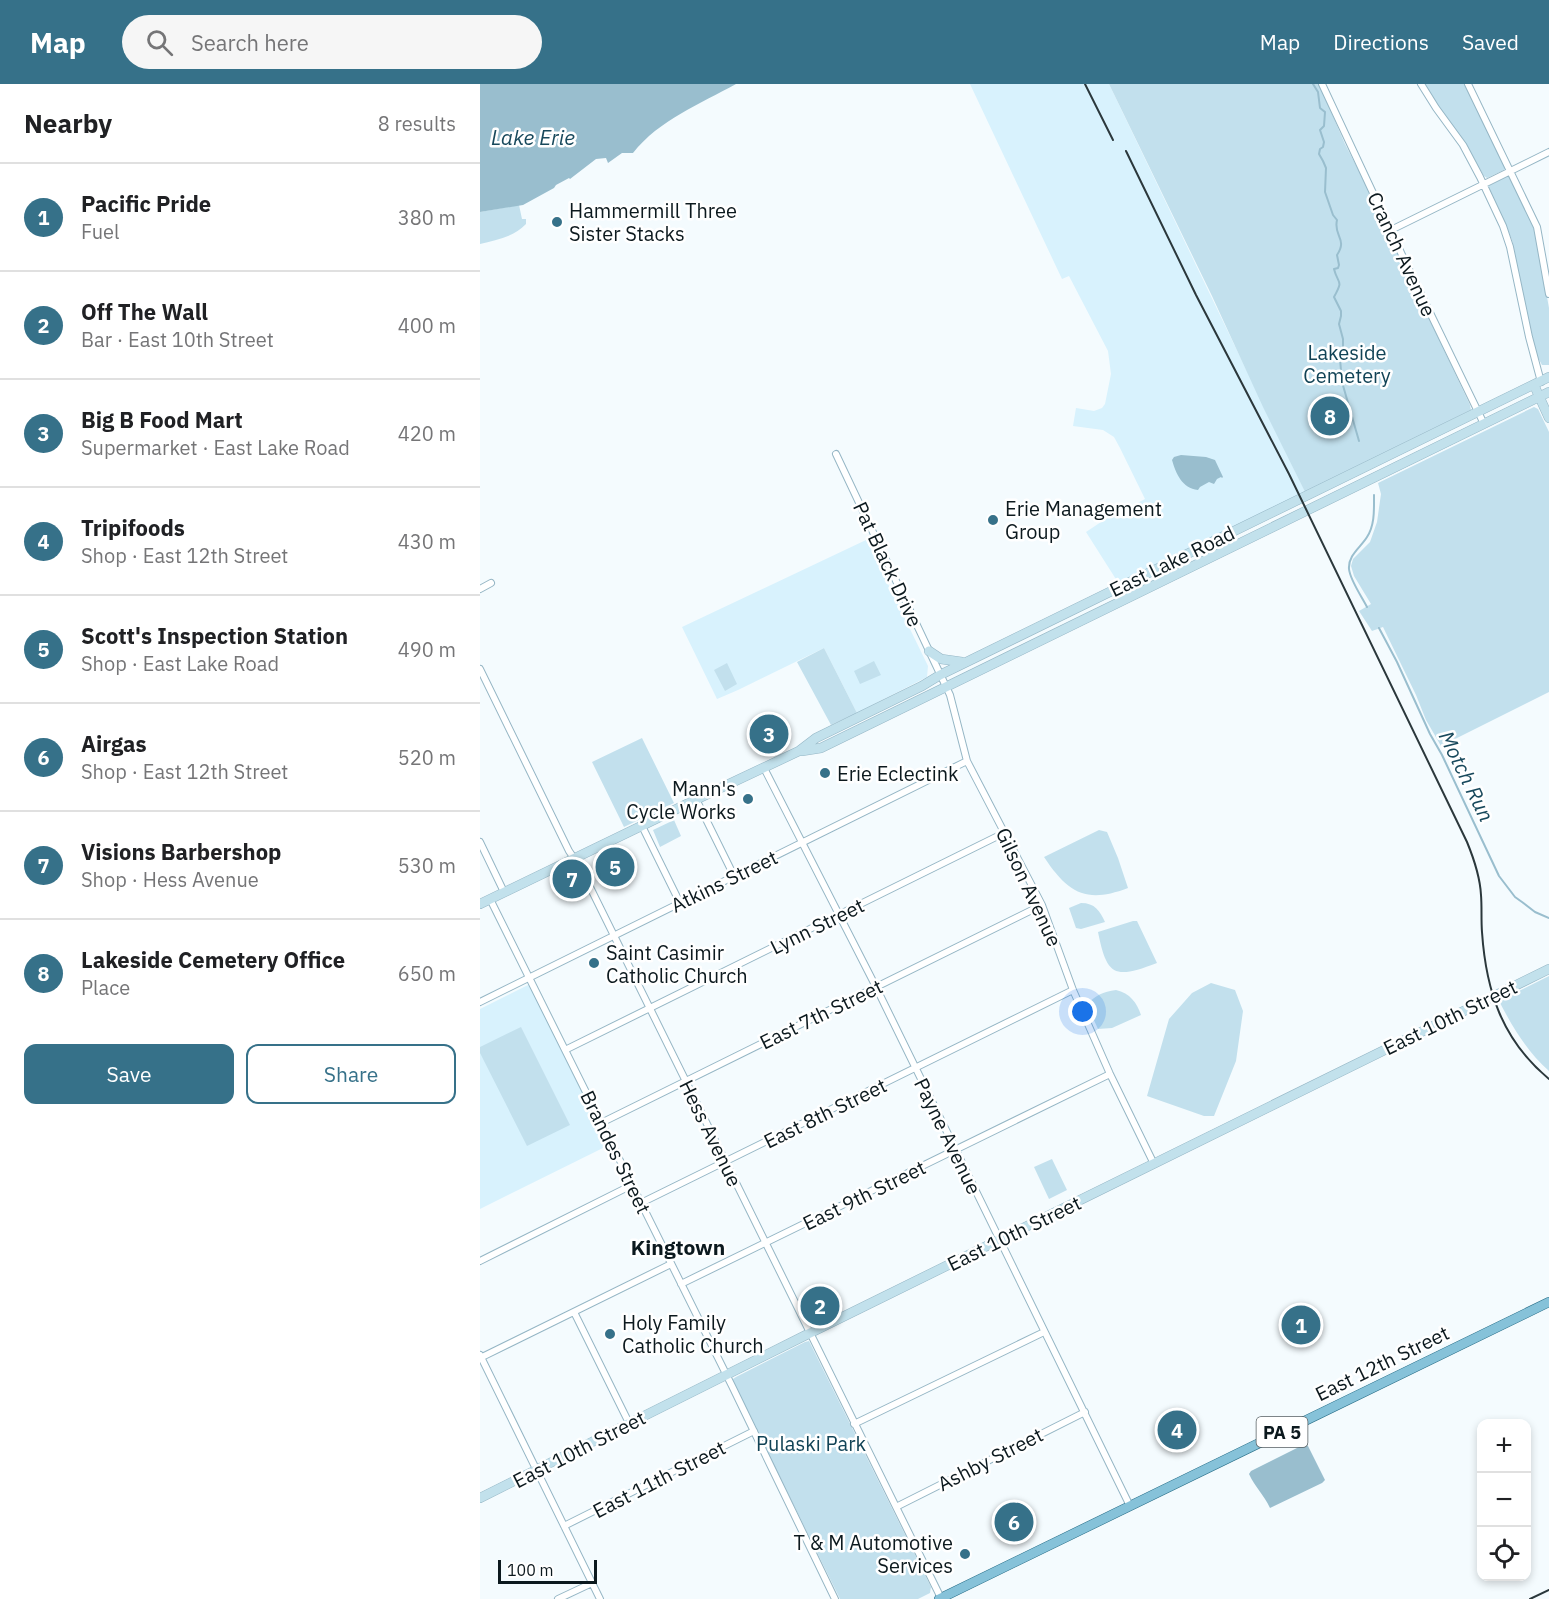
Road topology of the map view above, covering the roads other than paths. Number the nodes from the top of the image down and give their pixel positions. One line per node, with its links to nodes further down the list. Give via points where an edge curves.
1 (1322, 84): 7 (street, Cranch Avenue)
2 (1421, 84): 6 (street, via 1463,145)
3 (1468, 84): 5 (street)
4 (1549, 152): 5 (street)
5 (1511, 171): 6 (street); 8 (street, via 1537,227)
6 (1483, 184): 7 (street); 9 (street, via 1510,247)
7 (1390, 230): 12 (street, Cranch Avenue)
8 (1549, 294)
9 (1541, 381): 11 (main road); 12 (main road, East Lake Road)
10 (1549, 392): 11 (main road, East Lake Road)
11 (1539, 397): 13 (main road); 14 (main road, East Lake Road)
12 (1478, 412): 14 (street, Cranch Avenue); 19 (main road, East Lake Road)
13 (1549, 418)
14 (1484, 424): 22 (main road, East Lake Road)
15 (836, 454): 18 (street, Pat Black Drive)
16 (491, 583): 17 (street)
17 (480, 588)
18 (929, 651): 19 (main road, via 941,659); 21 (street, Pat Black Drive)
19 (964, 663): 21 (main road, East Lake Road)
20 (480, 669): 31 (street, Hess Avenue)
21 (940, 675): 22 (street, Gilson Avenue); 23 (main road, East Lake Road, via 816,738)
22 (946, 687): 23 (main road, East Lake Road, via 820,748); 24 (street, Gilson Avenue)
23 (799, 752): 25 (main road, East Lake Road)
24 (967, 761): 28 (street, Gilson Avenue); 30 (street, Atkins Street)
25 (764, 768): 26 (main road, East Lake Road); 30 (street, Payne Avenue)
26 (696, 799): 27 (main road, East Lake Road); 32 (street)
27 (642, 826): 31 (main road, East Lake Road); 35 (street)
28 (1004, 833): 37 (street, Gilson Avenue); 38 (street, Lynn Street)
29 (480, 842): 33 (street)
30 (802, 842): 32 (street, Atkins Street); 38 (street, Payne Avenue)
31 (574, 858): 33 (main road, East Lake Road); 39 (street, Hess Avenue)
32 (734, 876): 35 (street, Atkins Street)
33 (504, 892): 34 (main road, East Lake Road)
34 (490, 899): 36 (main road, East Lake Road); 41 (street, Brandes Street)
35 (680, 903): 39 (street, Atkins Street)
36 (480, 904)
37 (1042, 905): 42 (street, East 7th Street); 43 (street, Gilson Avenue)
38 (839, 915): 42 (street, Payne Avenue); 45 (street, Lynn Street)
39 (614, 935): 41 (street, Atkins Street); 45 (street, Hess Avenue)
40 (1549, 969): 53 (main road, East 10th Street)
41 (529, 977): 44 (street, Atkins Street); 46 (street, Brandes Street)
42 (876, 987): 47 (street, Payne Avenue); 49 (street, East 7th Street)
43 (1073, 990): 47 (street, East 8th Street); 48 (street, Gilson Avenue)
44 (480, 1002)
45 (650, 1008): 46 (street, Lynn Street); 49 (street, Hess Avenue)
46 (565, 1050): 50 (street, Brandes Street)
47 (915, 1068): 51 (street, Payne Avenue); 52 (street, East 8th Street)
48 (1110, 1074): 51 (street, East 9th Street); 53 (street, Gilson Avenue)
49 (686, 1081): 50 (street, East 7th Street); 52 (street, Hess Avenue)
50 (601, 1123): 54 (street, Brandes Street)
51 (955, 1150): 56 (street, Payne Avenue); 57 (street, East 9th Street)
52 (726, 1162): 55 (street, East 8th Street); 57 (street, Hess Avenue)
53 (1154, 1164): 56 (main road, East 10th Street)
54 (633, 1185): 55 (street, Brandes Street); 58 (street)
55 (641, 1203): 59 (street, Brandes Street)
56 (999, 1240): 63 (street, Payne Avenue); 64 (main road, East 10th Street)
57 (765, 1243): 60 (street, East 9th Street); 64 (street, Hess Avenue)
58 (480, 1261)
59 (671, 1264): 60 (street, Brandes Street); 62 (street)
60 (681, 1284): 66 (street, Brandes Street)
61 (1549, 1302): 73 (main road, East 12th Street / PA 5)
62 (574, 1312): 65 (street); 68 (street)
63 (1044, 1332): 67 (street, Payne Avenue); 69 (street)
64 (810, 1333): 66 (main road, East 10th Street); 69 (street, Hess Avenue)
65 (480, 1357): 71 (street)
66 (727, 1375): 68 (main road, East 10th Street); 70 (street, Brandes Street)
67 (1085, 1412): 73 (street, Payne Avenue); 74 (street, Ashby Street)
68 (629, 1423): 71 (main road, East 10th Street)
69 (854, 1424): 74 (street, Hess Avenue)
70 (754, 1431): 75 (street, East 11th Street); 79 (street, Brandes Street)
71 (537, 1470): 72 (main road, East 10th Street); 75 (street)
72 (480, 1498)
73 (1130, 1506): 80 (main road, East 12th Street / PA 5)
74 (896, 1507): 80 (street, Hess Avenue)
75 (564, 1526): 76 (street)
76 (592, 1583): 77 (street); 78 (street)
77 (558, 1599)
78 (600, 1599)
79 (835, 1599)
80 (940, 1599)

